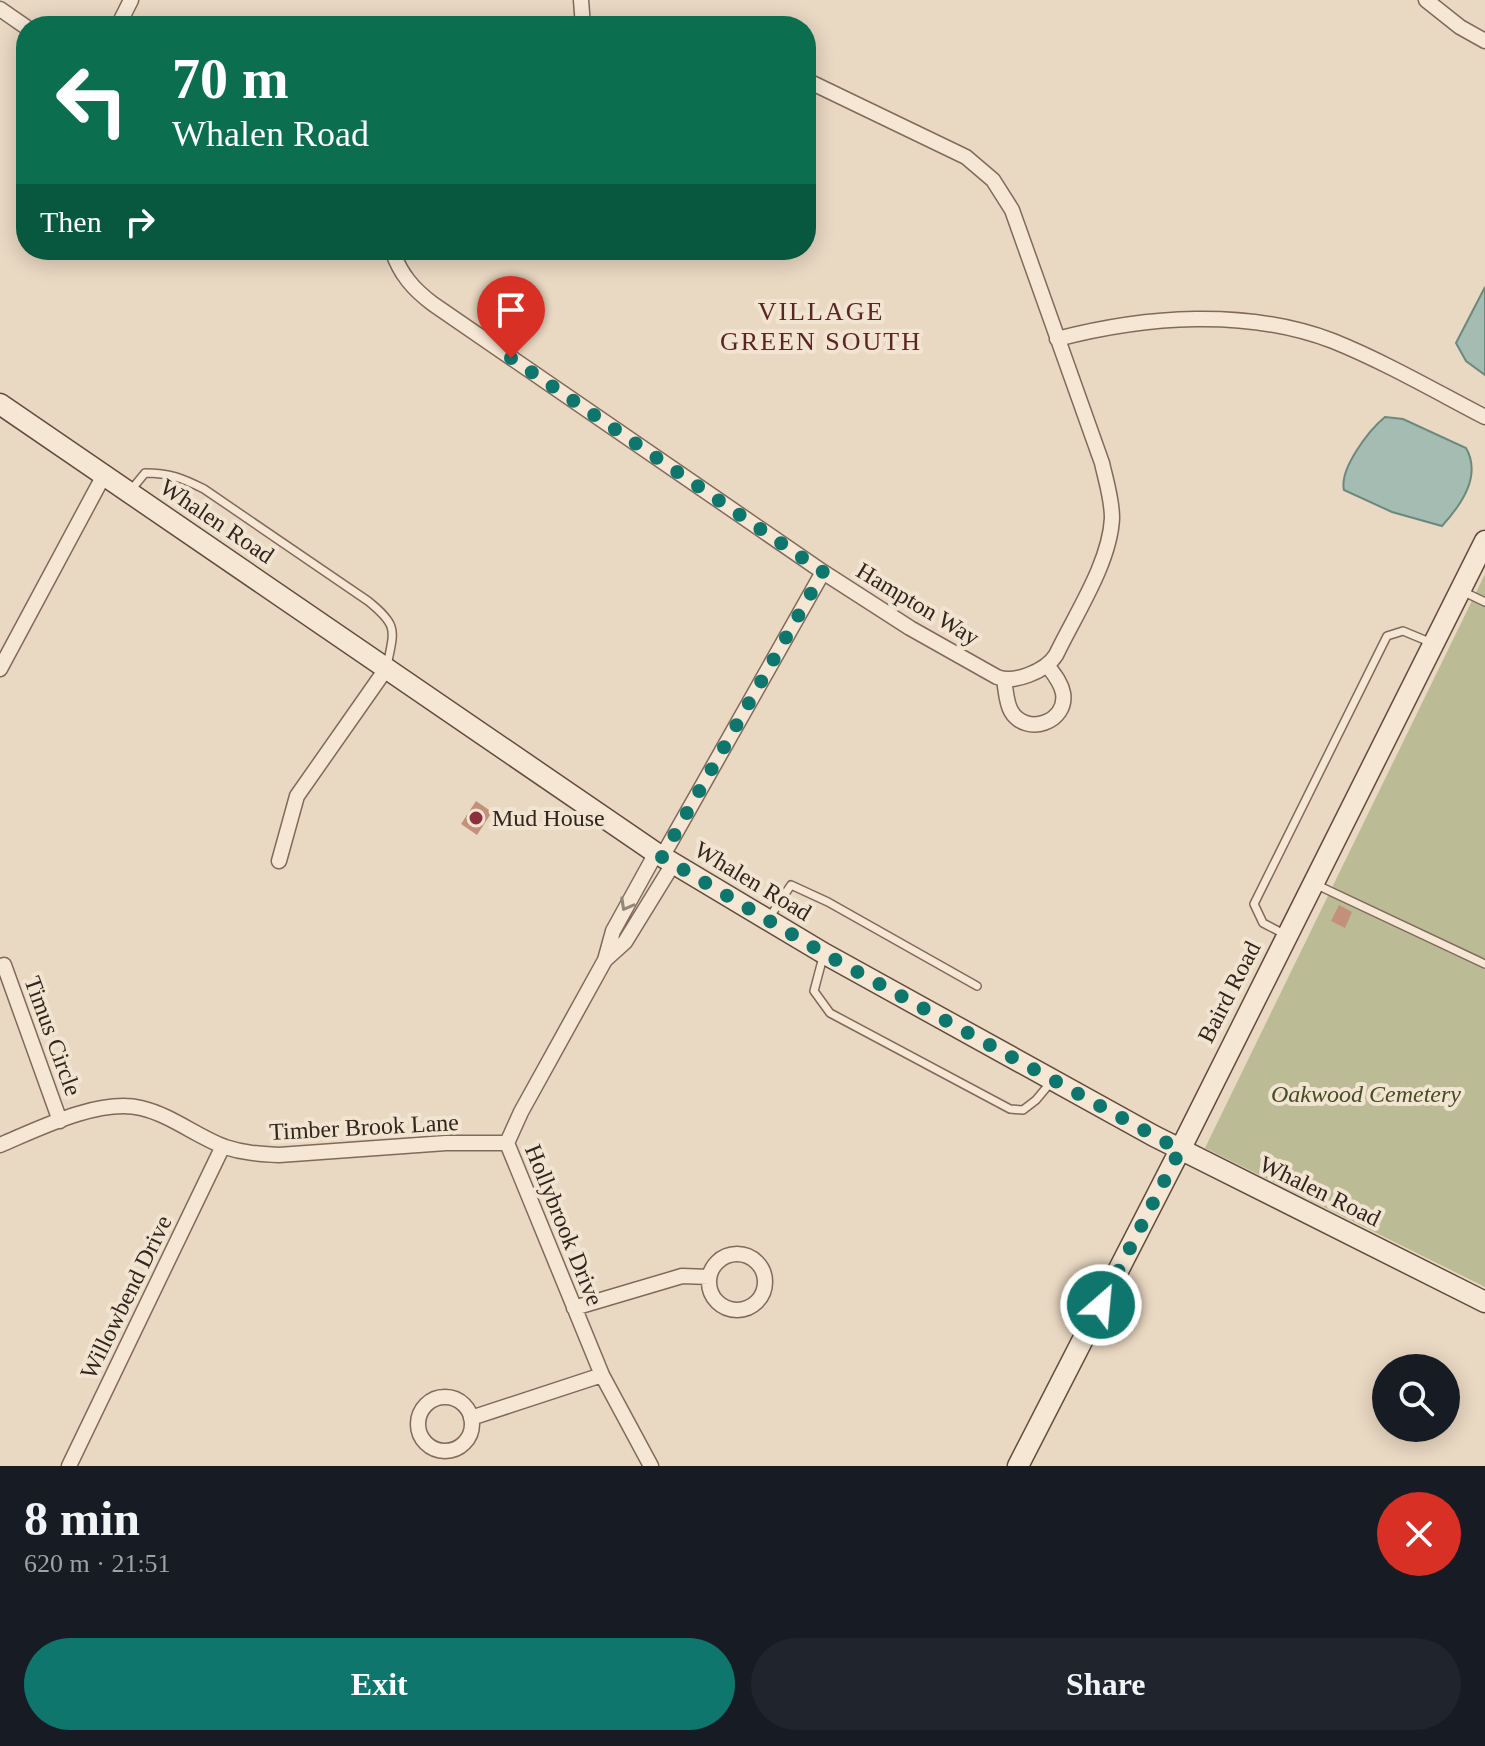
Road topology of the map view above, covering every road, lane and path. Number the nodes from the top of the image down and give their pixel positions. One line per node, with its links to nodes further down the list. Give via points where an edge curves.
1 (1426, 0): 2 (street)
2 (1485, 41)
3 (816, 85): 5 (street, via 966,157 993,180 1012,210)
4 (396, 260): 11 (street, Hampton Way, via 414,289 433,304)
5 (1057, 339): 7 (street, via 1132,322 1175,320 1290,329 1373,358); 15 (street, via 1102,463 1112,517 1101,563)
6 (0, 404): 8 (street, Whalen Road)
7 (1485, 417)
8 (104, 475): 9 (street, Whalen Road); 16 (street)
9 (129, 493): 17 (street, Whalen Road); 17 (lane, via 145,473 169,473 204,489 330,575 387,616 394,633)
10 (1485, 541): 12 (street, Baird Road)
11 (823, 572): 18 (street, Hampton Way); 19 (street, Hollybrook Drive)
12 (1460, 590): 13 (lane); 14 (street, Baird Road)
13 (1485, 602)
14 (1434, 644): 21 (street, Baird Road); 23 (lane, via 1403,631 1387,636 1254,904 1263,923)
15 (1047, 665): 18 (street); 18 (street, via 1060,684 1063,701 1056,716 1041,725 1016,718)
16 (0, 669)
17 (386, 669): 19 (street, Whalen Road); 20 (street, via 297,796)
18 (1004, 680)
19 (664, 858): 22 (street, Whalen Road); 30 (street, Hollybrook Drive, via 625,942 605,960)
20 (279, 861)
21 (1312, 883): 23 (street, Baird Road); 25 (lane)
22 (768, 920): 24 (street, Whalen Road); 27 (lane, via 791,885)
23 (1287, 936): 33 (street, Baird Road)
24 (825, 954): 28 (street, Whalen Road); 28 (lane, via 814,991 830,1013 1010,1109 1023,1110)
25 (1485, 964)
26 (4, 965): 29 (street, Timus Circle)
27 (977, 986)
28 (1052, 1080): 33 (street, Whalen Road)
29 (60, 1121): 31 (street, Timber Brook Lane); 32 (street, Timber Brook Lane, via 118,1106 138,1107)
30 (507, 1143): 32 (street, Timber Brook Lane, via 279,1155); 36 (street, Hollybrook Drive)
31 (0, 1145)
32 (223, 1146): 39 (street, Willowbend Drive)
33 (1180, 1150): 35 (street, Whalen Road); 41 (street, Baird Road)
34 (709, 1277): 34 (street, via 712,1296 726,1309 746,1310 765,1289 758,1263 743,1255 717,1261); 36 (street, via 682,1276)
35 (1485, 1302)
36 (574, 1308): 37 (street, Hollybrook Drive)
37 (602, 1375): 38 (street); 40 (street, Hollybrook Drive)
38 (471, 1418)
39 (69, 1466)
40 (651, 1466)
41 (1018, 1466)

